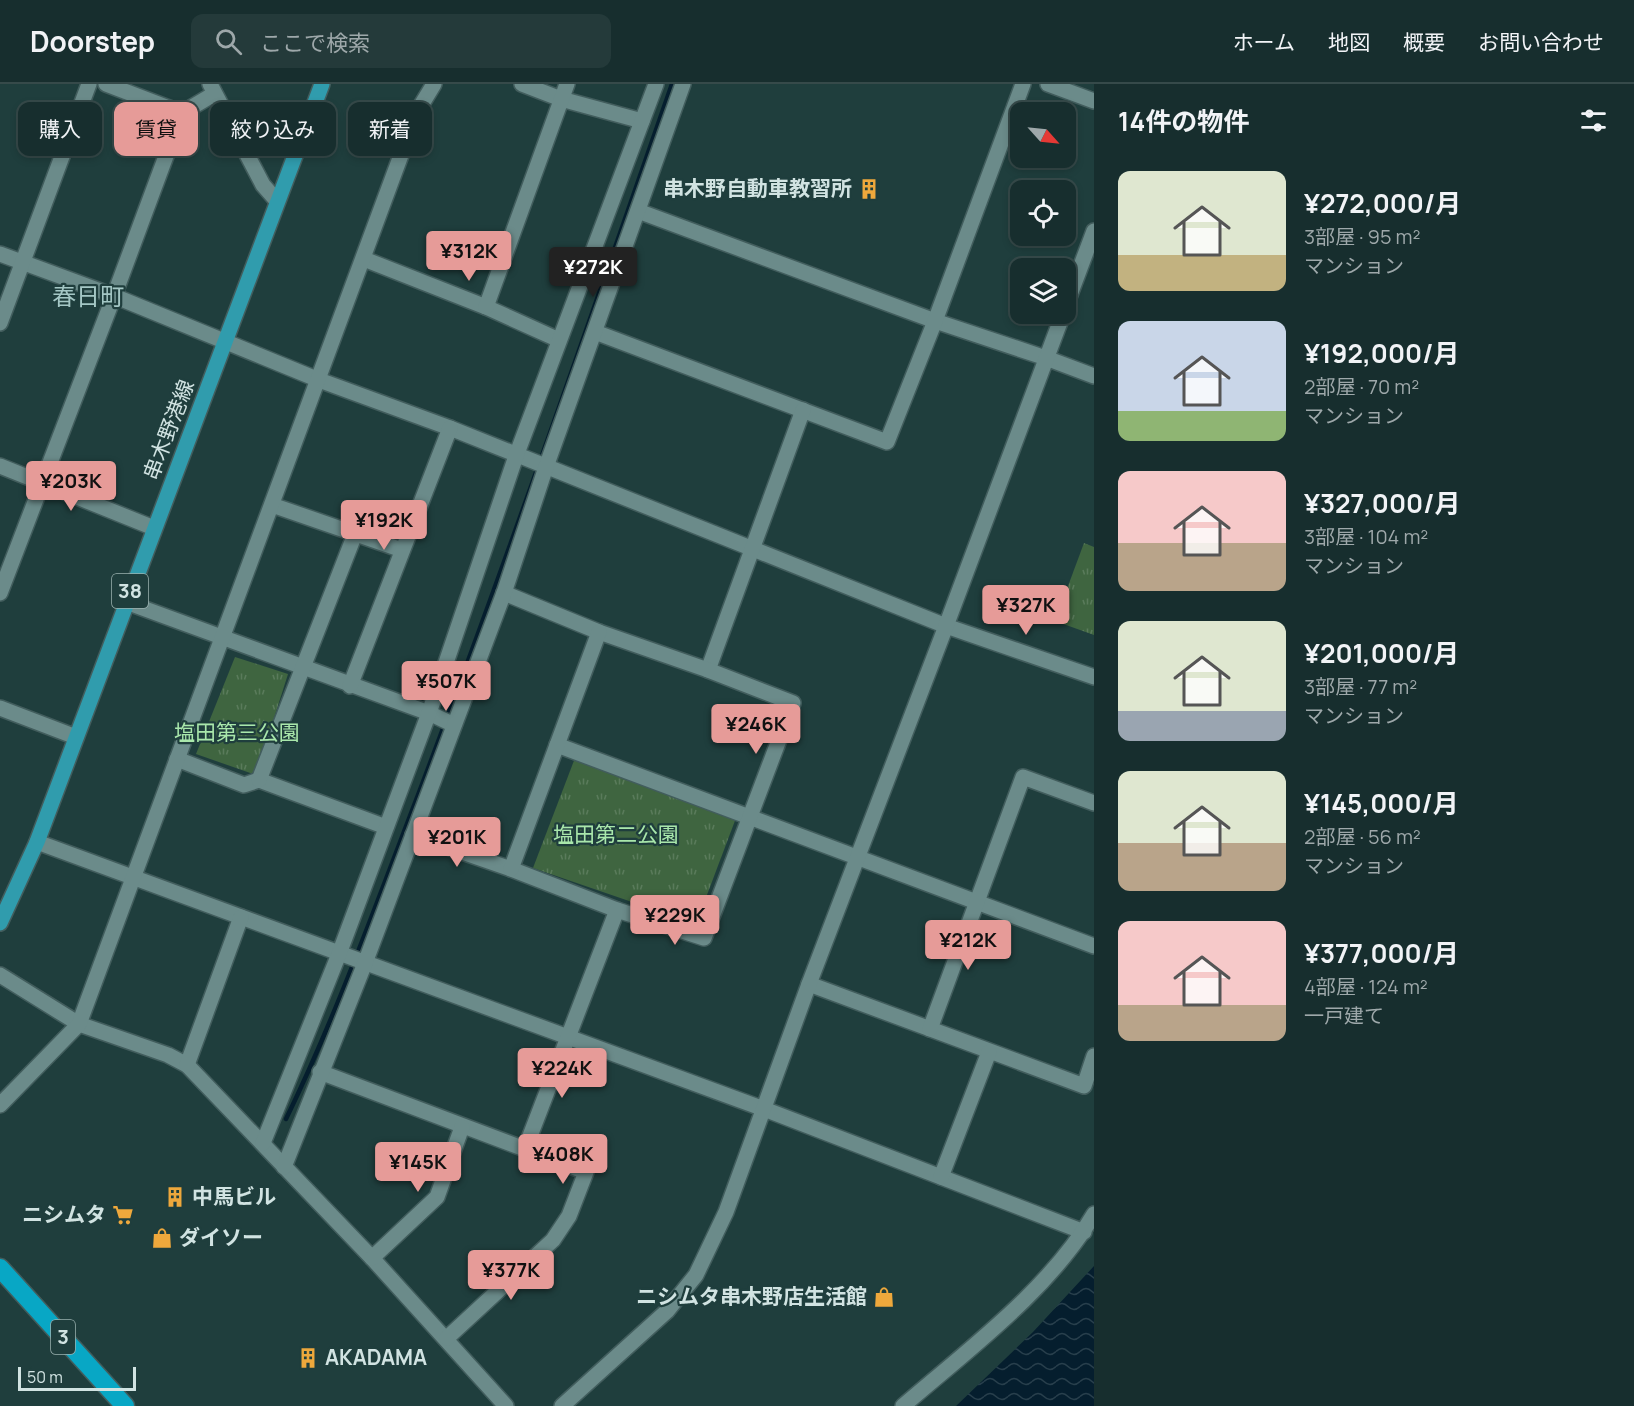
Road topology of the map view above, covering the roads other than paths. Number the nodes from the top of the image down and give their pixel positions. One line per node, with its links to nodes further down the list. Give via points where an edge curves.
1 (88, 84): 23 (street)
2 (106, 84): 14 (street)
3 (322, 84): 18 (main road, 串木野港線 / 38)
4 (434, 84): 22 (street, via 417,112)
5 (522, 84): 12 (street)
6 (567, 84): 12 (street)
7 (656, 84): 16 (street)
8 (683, 84): 19 (street)
9 (1023, 84): 29 (street)
10 (1048, 84): 13 (street)
11 (212, 89): 15 (street); 18 (street, via 262,185)
12 (561, 99): 16 (street); 28 (street)
13 (1094, 101)
14 (153, 102)
15 (196, 102)
16 (642, 121): 34 (street)
17 (166, 156): 27 (street)
18 (278, 201): 33 (main road, 串木野港線 / 38)
19 (638, 211): 29 (street); 32 (street)
20 (1094, 231): 24 (street)
21 (0, 254): 23 (street)
22 (364, 259): 28 (street); 37 (street)
23 (23, 264): 27 (street); 30 (street)
24 (1079, 271): 25 (street); 26 (street)
25 (1094, 277)
26 (1076, 279)
27 (114, 296): 33 (street); 43 (street)
28 (486, 307): 34 (street)
29 (935, 321): 35 (street); 38 (street, via 887,442)
30 (0, 323)
31 (1059, 324): 35 (street)
32 (595, 332): 38 (street); 42 (street)
33 (226, 340): 37 (street); 45 (main road, 串木野港線 / 38)
34 (559, 340): 40 (street)
35 (1046, 358): 36 (street); 52 (street)
36 (1094, 376)
37 (319, 380): 39 (street); 44 (street)
38 (803, 410): 48 (street)
39 (450, 428): 40 (street); 47 (street)
40 (516, 456): 42 (street); 60 (street)
41 (0, 466): 43 (street)
42 (546, 467): 48 (street); 50 (street)
43 (42, 483): 45 (street); 49 (street)
44 (272, 505): 46 (street); 54 (street)
45 (154, 528): 51 (main road, 串木野港線 / 38)
46 (355, 534): 47 (street); 55 (street)
47 (402, 550): 58 (street)
48 (751, 550): 52 (street); 56 (street)
49 (0, 593)
50 (504, 593): 53 (street); 61 (street)
51 (126, 602): 54 (street); 62 (main road, 串木野港線 / 38)
52 (946, 626): 57 (street); 71 (street)
53 (600, 632): 56 (street); 63 (street)
54 (222, 638): 55 (street); 64 (street)
55 (303, 668): 58 (street); 65 (street)
56 (708, 670): 67 (street, via 793,704)
57 (1094, 676)
58 (350, 686): 60 (street)
59 (0, 708): 62 (street)
60 (429, 713): 61 (street); 68 (street)
61 (454, 725): 69 (street)
62 (76, 736): 70 (main road, 串木野港線 / 38)
63 (557, 745): 67 (street); 72 (street)
64 (177, 759): 65 (street, via 244,784); 73 (street)
65 (260, 780): 68 (street)
66 (1094, 803): 74 (street, via 1023,777)
67 (751, 817): 71 (street); 75 (street, via 704,938)
68 (386, 826): 79 (street)
69 (413, 835): 72 (street); 80 (street)
70 (37, 842): 73 (street); 77 (main road, 串木野港線 / 38)
71 (857, 856): 74 (street); 82 (street)
72 (511, 868): 75 (street)
73 (133, 878): 76 (street); 83 (street)
74 (975, 902): 78 (street); 84 (street)
75 (617, 910): 85 (street)
76 (241, 918): 79 (street); 88 (street)
77 (0, 923)
78 (1094, 946)
79 (339, 954): 80 (street); 93 (street)
80 (365, 963): 85 (street); 89 (street)
81 (0, 975): 83 (street)
82 (809, 984): 84 (street); 91 (street)
83 (79, 1024): 88 (street); 90 (street)
84 (930, 1029): 86 (street)
85 (568, 1037): 91 (street); 94 (street)
86 (989, 1052): 87 (street, via 1084,1086); 96 (street)
87 (1094, 1056)
88 (187, 1065): 93 (street)
89 (320, 1072): 92 (street); 95 (street)
90 (0, 1105)
91 (764, 1109): 96 (street); 104 (street, via 726,1212 696,1275 667,1311)
92 (462, 1126): 94 (street); 99 (street, via 437,1197)
93 (263, 1143): 95 (street)
94 (525, 1149): 101 (street, via 586,1172 569,1216 552,1239)
95 (284, 1167): 99 (street)
96 (941, 1177): 98 (street)
97 (1094, 1214): 98 (street)
98 (1084, 1232): 105 (street, via 1021,1303)
99 (372, 1258): 101 (street)
100 (0, 1268): 102 (highway, 3)
101 (447, 1338): 103 (street)
102 (125, 1406)
103 (506, 1406)
104 (562, 1406)
105 (903, 1406)

